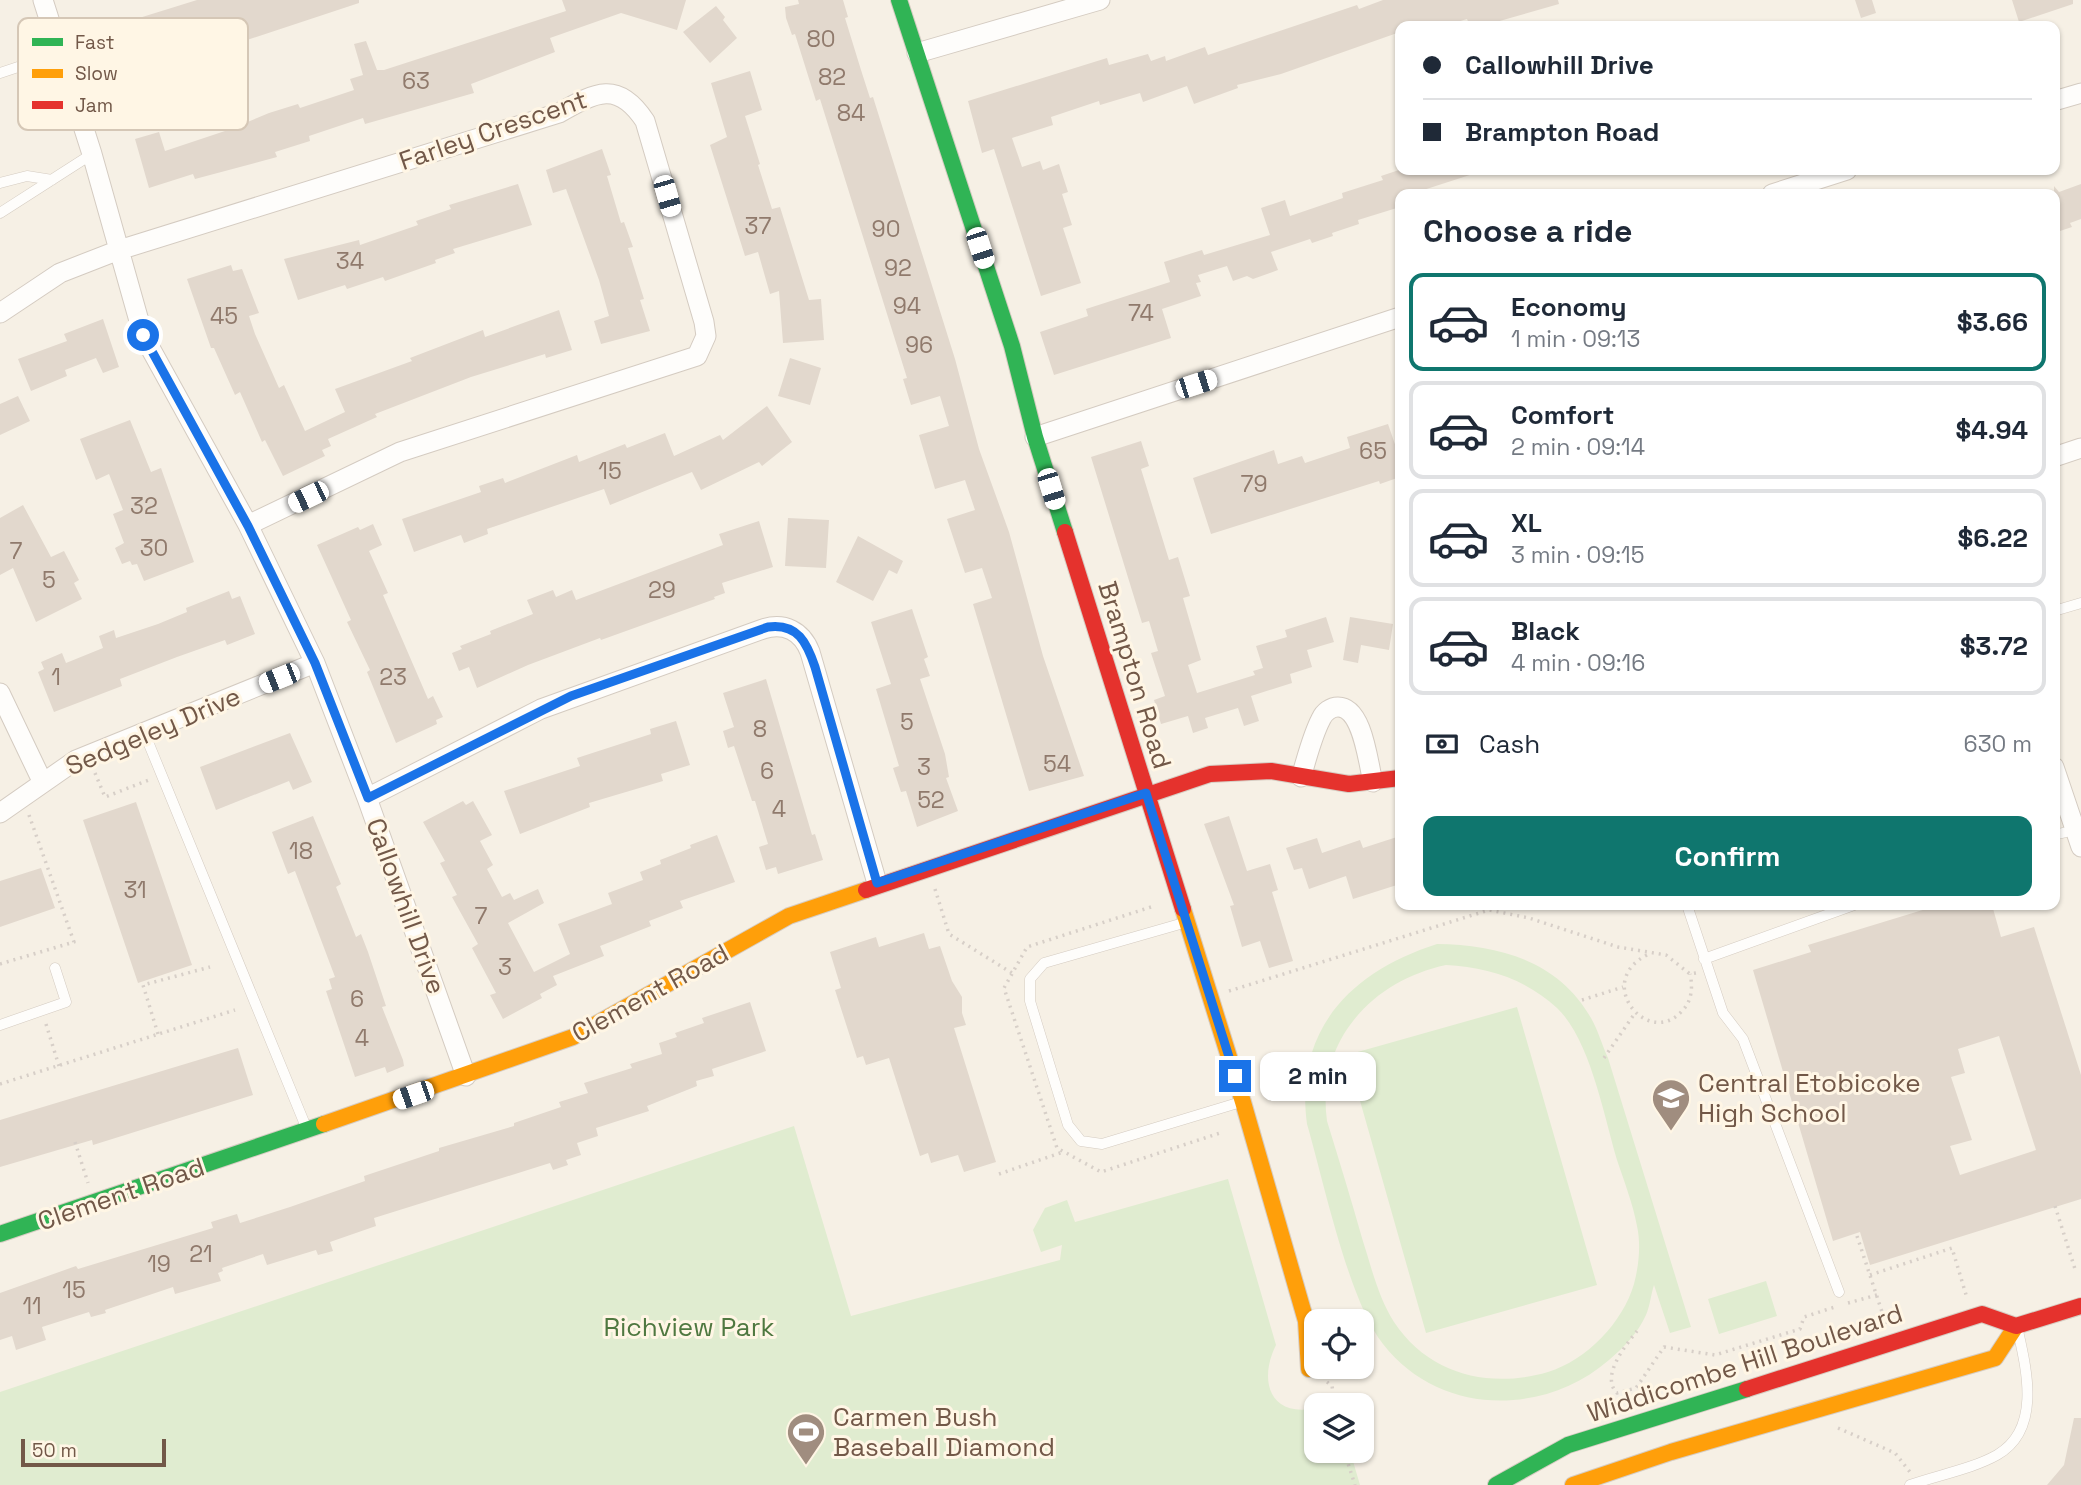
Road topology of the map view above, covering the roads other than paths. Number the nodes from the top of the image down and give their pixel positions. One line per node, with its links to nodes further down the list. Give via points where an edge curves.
1 (43, 0): 4 (street, Callowhill Drive)
2 (899, 0): 5 (street, Brampton Road)
3 (1100, 0): 5 (street)
4 (49, 18)
5 (917, 52): 20 (street, Brampton Road, via 1012,346)
6 (18, 67): 7 (lane)
7 (0, 73)
8 (2081, 93): 9 (street)
9 (2060, 99)
10 (84, 130): 11 (street, Callowhill Drive)
11 (92, 154): 13 (lane); 17 (street, Callowhill Drive)
12 (1831, 175): 15 (street)
13 (52, 180): 14 (lane, via 27,176); 16 (lane)
14 (0, 183)
15 (1788, 189)
16 (0, 213)
17 (119, 250): 18 (street, via 60,273); 23 (street, Callowhill Drive, via 143,335); 23 (street, Farley Crescent, via 559,113 592,96 615,93 626,98 645,121 704,322 706,336 697,356 401,452)
18 (0, 313)
19 (1395, 319): 20 (street)
20 (1035, 437): 34 (street, Brampton Road)
21 (2081, 448): 22 (street)
22 (2060, 455)
23 (248, 526): 26 (street, Callowhill Drive)
24 (2081, 603): 25 (lane)
25 (2060, 609)
26 (315, 663): 28 (street, Sedgeley Drive); 35 (street, Callowhill Drive)
27 (0, 692): 31 (street)
28 (144, 732): 31 (street, Sedgeley Drive, via 88,755); 48 (lane)
29 (1301, 777): 32 (street, Clement Road, via 1349,784); 32 (street, via 1321,719 1338,707 1350,710 1357,719); 34 (street, Clement Road, via 1241,771 1210,774)
30 (1395, 779): 32 (street, Clement Road)
31 (42, 782): 36 (street, Sedgeley Drive)
32 (1373, 782)
33 (2060, 785): 38 (street)
34 (1146, 793): 39 (street, Clement Road); 42 (street, Brampton Road)
35 (368, 798): 39 (street, via 571,696 763,629 784,627 799,634 808,647); 46 (street, Callowhill Drive)
36 (0, 813)
37 (2060, 836): 38 (lane)
38 (2078, 839)
39 (877, 883): 46 (street, Clement Road, via 789,916 573,1037)
40 (1690, 910): 43 (lane)
41 (1841, 910): 43 (lane)
42 (1187, 921): 47 (street, Brampton Road); 47 (lane, via 1044,963 1034,973 1030,1001 1068,1125 1088,1144 1102,1144)
43 (1706, 964): 50 (lane, via 1724,1013 1743,1039)
44 (55, 968): 45 (lane, via 66,1002)
45 (0, 1025)
46 (466, 1076): 48 (street, Clement Road)
47 (1243, 1102): 52 (street, Brampton Road)
48 (308, 1131): 49 (street, Clement Road)
49 (0, 1234)
50 (1839, 1292)
51 (2081, 1307): 53 (street)
52 (1304, 1314)
53 (2017, 1326): 54 (street, Widdicombe Hill Boulevard, via 1982,1314 1568,1445); 55 (lane, via 2029,1402 2020,1432 1998,1454); 58 (street, via 1995,1358)
54 (1528, 1466): 56 (street, Widdicombe Hill Boulevard); 57 (street)
55 (1914, 1484)
56 (1496, 1485)
57 (1538, 1485)
58 (1573, 1485)

